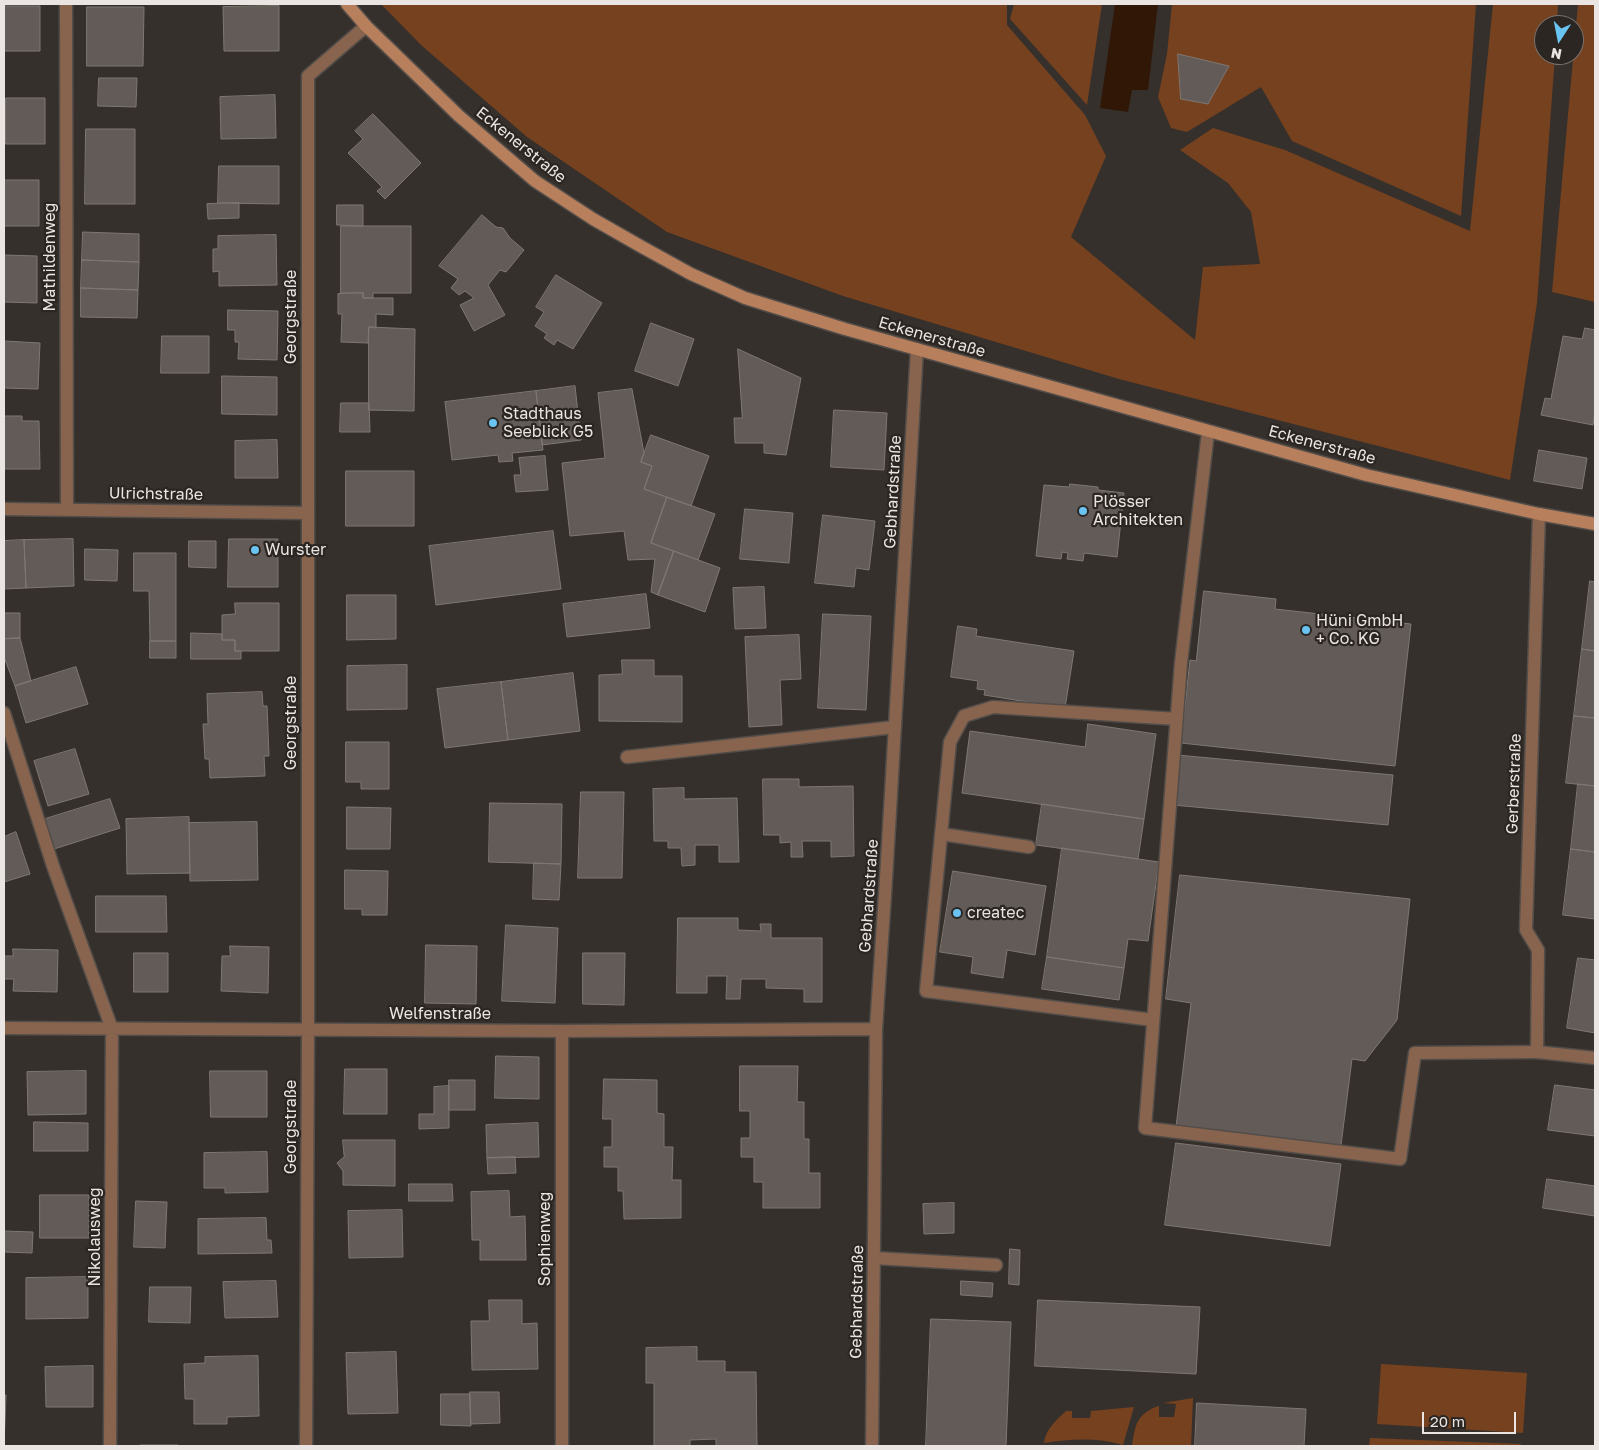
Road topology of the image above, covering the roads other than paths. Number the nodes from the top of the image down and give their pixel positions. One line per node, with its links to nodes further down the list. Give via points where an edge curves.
1 (66, 4): 7 (street, Mathildenweg)
2 (347, 4): 3 (main road, Eckenerstraße)
3 (366, 26): 4 (main road, Eckenerstraße, via 459,116 528,175 593,219 691,274 745,298); 8 (street, Georgstraße, via 308,76)
4 (917, 349): 5 (main road, Eckenerstraße); 13 (street, Gebhardstraße)
5 (1208, 432): 9 (main road, Eckenerstraße, via 1366,475); 12 (street)
6 (4, 509): 7 (street, Ulrichstraße)
7 (67, 509): 8 (street, Ulrichstraße)
8 (307, 513): 21 (street, Georgstraße)
9 (1539, 514): 10 (main road, Eckenerstraße); 23 (street, Gerberstraße, via 1526,930 1538,950)
10 (1595, 524)
11 (4, 713): 19 (street, via 53,866)
12 (1176, 718): 15 (street, via 993,707 964,716 950,742); 17 (street)
13 (895, 727): 14 (street); 20 (street, Gebhardstraße)
14 (627, 757)
15 (941, 834): 16 (street); 17 (street, via 926,991)
16 (1029, 847)
17 (1153, 1020): 23 (street, via 1145,1128 1400,1159 1415,1053)
18 (4, 1028): 19 (street, Welfenstraße)
19 (112, 1029): 21 (street, Welfenstraße); 27 (street, Nikolausweg)
20 (876, 1029): 22 (street, Welfenstraße); 25 (street, Gebhardstraße)
21 (308, 1030): 22 (street, Welfenstraße); 28 (street, Georgstraße)
22 (562, 1031): 29 (street, Sophienweg)
23 (1537, 1052): 24 (street)
24 (1595, 1058)
25 (874, 1258): 26 (street); 30 (street, Gebhardstraße)
26 (996, 1265)
27 (110, 1446)
28 (306, 1446)
29 (562, 1446)
30 (872, 1446)

